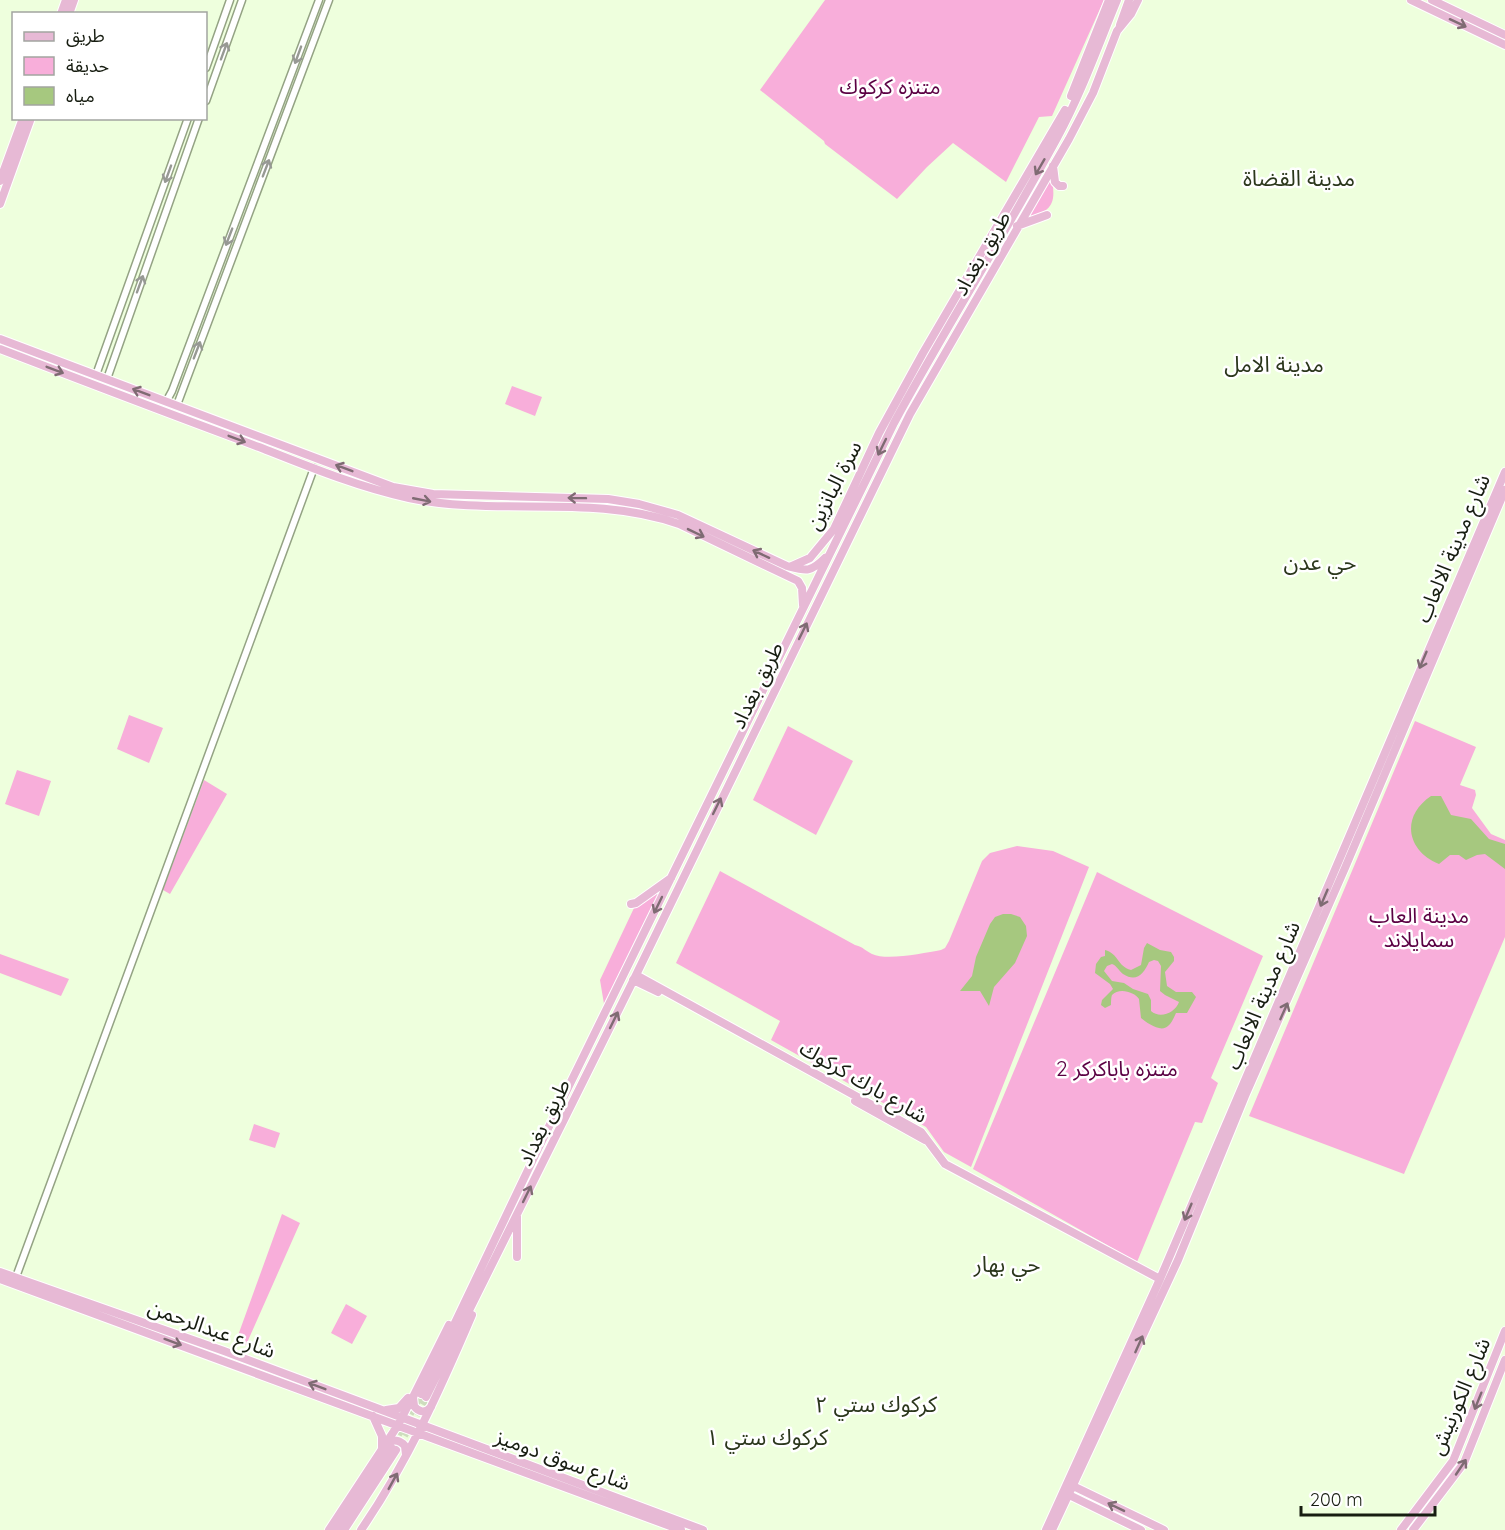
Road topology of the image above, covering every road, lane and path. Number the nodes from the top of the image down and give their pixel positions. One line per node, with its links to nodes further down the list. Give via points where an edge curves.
1 (230, 0): 17 (street)
2 (242, 0): 18 (street, one-way to 2)
3 (319, 0): 40 (street, one-way to 40)
4 (329, 0): 41 (street, one-way to 4)
5 (1109, 0): 16 (main road)
6 (1118, 0): 14 (main road, طريق بغداد)
7 (1123, 0): 12 (main road)
8 (1129, 0): 12 (main road)
9 (1138, 0): 12 (main road, طريق بغداد, via 1128,17)
10 (1411, 0): 15 (main road, one-way to 15)
11 (1432, 0): 13 (main road)
12 (1117, 23): 14 (main road); 23 (main road, طريق بغداد, via 1093,93)
13 (1505, 35)
14 (1102, 37): 16 (main road, طريق بغداد)
15 (1505, 45)
16 (1089, 61): 30 (main road, طريق بغداد, via 1058,137 1026,183)
17 (207, 65)
18 (207, 98)
19 (22, 120): 24 (main road)
20 (30, 120): 24 (main road)
21 (187, 120): 31 (street, one-way to 31)
22 (198, 120): 32 (street, one-way to 22)
23 (1053, 166): 26 (main road, via 1055,182); 29 (main road, طريق بغداد)
24 (8, 171): 25 (main road); 27 (main road)
25 (0, 181)
26 (1063, 186)
27 (0, 204)
28 (1047, 215): 29 (main road)
29 (1017, 226): 35 (main road, طريق بغداد)
30 (971, 278): 33 (main road, طريق بغداد); 38 (main road)
31 (118, 311): 32 (street); 42 (street)
32 (130, 315): 43 (street)
33 (943, 335): 35 (main road); 38 (main road, طريق بغداد)
34 (0, 339): 37 (main road)
35 (952, 342): 58 (main road, طريق بغداد, one-way to 35, via 910,414)
36 (0, 349): 39 (main road)
37 (39, 354): 39 (main road); 42 (main road)
38 (926, 355): 46 (main road, طريق بغداد)
39 (36, 362): 47 (main road, one-way to 47)
40 (181, 367): 41 (street); 44 (street)
41 (189, 370): 45 (street)
42 (96, 375): 43 (main road)
43 (107, 379): 44 (main road, one-way to 43)
44 (166, 402): 45 (main road)
45 (177, 405): 50 (main road, one-way to 45, via 433,494 393,487)
46 (890, 422): 52 (main road, طريق بغداد, one-way to 52); 53 (main road, سرة البانزين, via 878,436 834,529 810,558)
47 (314, 468): 51 (main road, one-way to 51, via 406,498 462,506); 67 (street)
48 (1505, 472): 56 (main road, شارع مدينة الالعاب)
49 (1505, 490): 56 (main road, شارع مدينة الالعاب)
50 (497, 496): 51 (main road); 53 (main road, one-way to 50, via 678,515 639,504 608,499)
51 (497, 506): 54 (main road, one-way to 54, via 607,508 649,515 678,524)
52 (831, 553): 53 (main road, via 808,571); 55 (main road, طريق بغداد)
53 (787, 566): 54 (main road)
54 (783, 574): 55 (main road, via 801,584)
55 (803, 609): 57 (main road, طريق بغداد)
56 (1449, 610): 62 (main road, شارع مدينة الالعاب)
57 (694, 832): 58 (main road); 59 (main road, طريق بغداد)
58 (702, 836): 61 (main road, طريق بغداد)
59 (672, 877): 60 (main road); 64 (main road, طريق بغداد, one-way to 64)
60 (631, 904)
61 (635, 977): 63 (main road, طريق بغداد, one-way to 61); 69 (main road, شارع بارك كركوك, via 921,1132 945,1164)
62 (1206, 1180): 69 (main road, شارع مدينة الالعاب, one-way to 69); 70 (main road, شارع مدينة الالعاب)
63 (517, 1215): 64 (main road, طريق بغداد); 65 (main road)
64 (502, 1235): 73 (main road, via 476,1273); 74 (main road, طريق بغداد); 75 (main road)
65 (516, 1257)
66 (0, 1272): 67 (main road, شارع عبدالرحمن)
67 (16, 1277): 76 (main road, شارع عبدالرحمن, one-way to 67, via 224,1352)
68 (0, 1279): 76 (main road, شارع عبدالرحمن, one-way to 76)
69 (1160, 1279): 70 (main road, شارع مدينة الالعاب)
70 (1150, 1311): 86 (main road, شارع مدينة الالعاب)
71 (1505, 1331): 80 (main road, شارع الكورنيش, one-way to 80)
72 (1505, 1360): 81 (main road, شارع الكورنيش)
73 (422, 1380): 74 (main road); 76 (main road, via 401,1407)
74 (421, 1393): 75 (main road, via 413,1400 417,1410 427,1410); 77 (main road)
75 (434, 1402): 79 (main road); 82 (main road, via 431,1423)
76 (375, 1412): 77 (main road, شارع عبدالرحمن); 84 (main road)
77 (401, 1421): 78 (main road, شارع عبدالرحمن); 84 (main road)
78 (410, 1425): 79 (main road, شارع سوق دوميز)
79 (419, 1430): 82 (main road, شارع سوق دوميز); 83 (main road, شارع سوق دوميز); 85 (main road)
80 (1466, 1431): 81 (main road); 99 (main road, شارع الكورنيش, via 1453,1461)
81 (1476, 1434): 100 (main road, شارع الكورنيش, one-way to 81, via 1464,1463)
82 (444, 1435): 88 (main road, شارع سوق دوميز)
83 (431, 1437): 85 (main road, via 419,1440); 88 (main road, شارع سوق دوميز)
84 (389, 1448): 85 (main road, via 392,1440 400,1441); 89 (main road); 90 (main road); 91 (main road)
85 (407, 1453): 92 (main road, one-way to 85, via 389,1489)
86 (1070, 1485): 87 (main road, شارع مدينة الالعاب); 98 (main road, one-way to 86)
87 (1066, 1494): 95 (main road, شارع مدينة الالعاب); 96 (main road, شارع مدينة الالعاب); 97 (main road)
88 (638, 1510): 93 (main road, شارع سوق دوميز); 94 (main road, شارع سوق دوميز)
89 (329, 1530)
90 (337, 1530)
91 (344, 1530)
92 (361, 1530)
93 (681, 1530)
94 (703, 1530)
95 (1046, 1530)
96 (1052, 1530)
97 (1141, 1530)
98 (1164, 1530)
99 (1401, 1530)
100 (1413, 1530)

